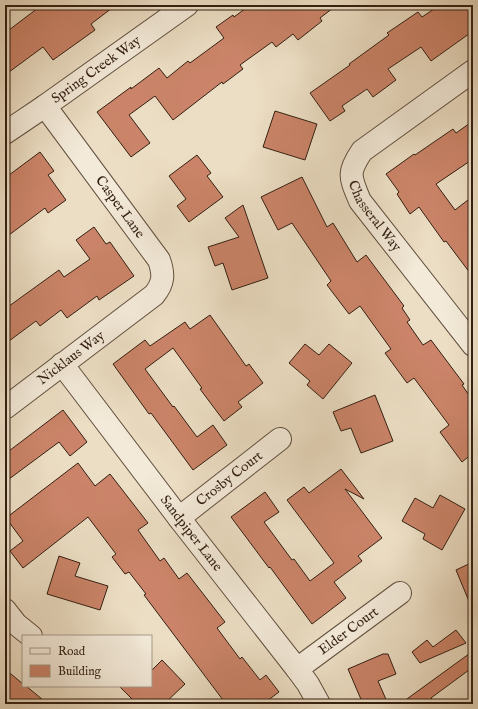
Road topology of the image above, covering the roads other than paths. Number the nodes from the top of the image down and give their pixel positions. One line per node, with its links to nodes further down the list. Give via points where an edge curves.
1 (187, 5): 3 (street, Spring Creek Way)
2 (473, 71): 6 (street, Chasseral Way, via 362,151 351,172 360,201)
3 (45, 106): 4 (street, Spring Creek Way); 5 (street, Casper Lane, via 158,260 163,272 159,289)
4 (5, 133)
5 (136, 308): 7 (street, Nicklaus Way)
6 (473, 345)
7 (62, 364): 8 (street, Nicklaus Way); 10 (street, Sandpiper Lane)
8 (5, 408)
9 (280, 439): 10 (street, Crosby Court)
10 (179, 518): 14 (street, Sandpiper Lane)
11 (400, 593): 14 (street, Elder Court)
12 (5, 610): 13 (street, via 16,624)
13 (30, 635)
14 (297, 668): 15 (street, Sandpiper Lane)
15 (319, 704)

